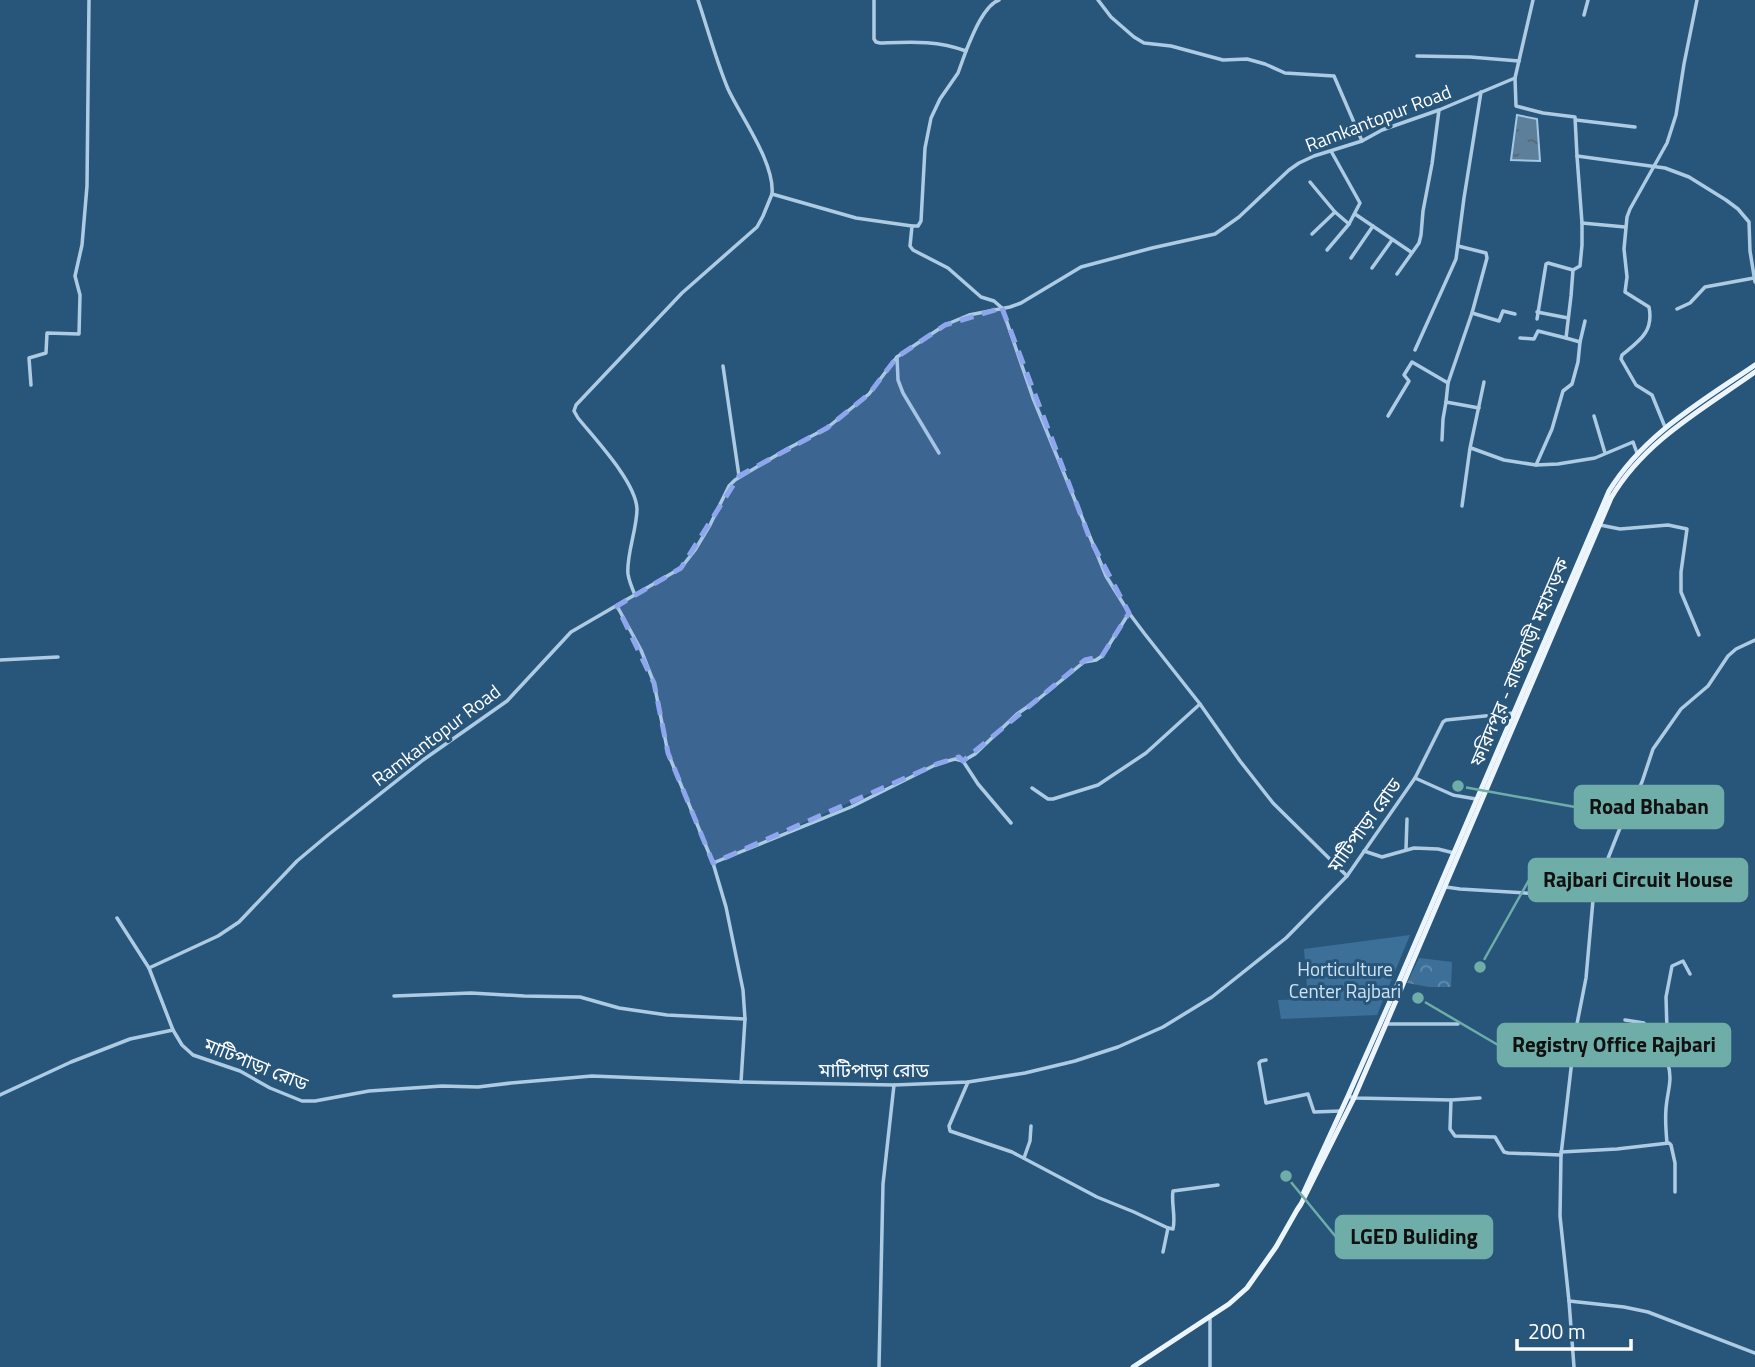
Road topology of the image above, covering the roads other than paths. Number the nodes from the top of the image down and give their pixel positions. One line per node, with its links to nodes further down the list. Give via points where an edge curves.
1 (89, 0): 61 (street, via 86,186 75,276 80,295 79,334 47,333 46,353 29,358)
2 (698, 0): 23 (street, via 729,89 765,162)
3 (874, 0): 10 (street, via 876,42 917,41)
4 (999, 0): 10 (street, via 992,2)
5 (1098, 0): 18 (street, via 1143,43 1223,60 1247,59 1285,73 1334,76)
6 (1533, 0): 12 (street)
7 (1588, 0): 9 (street)
8 (1697, 0): 21 (street, via 1676,115)
9 (1584, 15)
10 (966, 51): 28 (street, via 932,118 925,148 921,221)
11 (1417, 56): 12 (street)
12 (1519, 61): 13 (street)
13 (1515, 78): 14 (street, Ramkantopur Road); 16 (street, via 1516,107)
14 (1481, 92): 15 (street, Ramkantopur Road); 35 (street)
15 (1439, 110): 18 (street, Ramkantopur Road); 37 (street, via 1421,235)
16 (1576, 120): 17 (street); 20 (street)
17 (1635, 127)
18 (1362, 141): 19 (street, Ramkantopur Road)
19 (1331, 151): 25 (street, via 1359,200); 43 (street, Ramkantopur Road, via 1289,170 1215,234 1081,267 1021,303)
20 (1577, 156): 21 (street); 27 (street)
21 (1655, 166): 30 (street, via 1630,209); 32 (street, via 1689,177 1726,200 1748,220)
22 (1310, 182): 24 (street)
23 (772, 194): 28 (street, via 856,218); 76 (street, via 757,227 682,293 576,405 578,418 635,496 636,524 628,568)
24 (1335, 212): 26 (street); 33 (street)
25 (1355, 214): 26 (street); 29 (street)
26 (1349, 223): 36 (street)
27 (1582, 223): 30 (street); 40 (street, via 1580,266)
28 (912, 226): 43 (street, via 910,246 914,250 948,268 981,297)
29 (1373, 226): 34 (street); 38 (street)
30 (1626, 227): 66 (street, via 1624,290 1650,311 1645,336 1621,359 1636,385 1652,395)
31 (1755, 230): 32 (street)
32 (1749, 233): 42 (street)
33 (1312, 234)
34 (1392, 240): 37 (street); 39 (street)
35 (1458, 246): 46 (street, via 1487,254); 54 (street)
36 (1326, 250)
37 (1412, 252): 41 (street)
38 (1351, 258)
39 (1372, 268)
40 (1573, 270): 45 (street, via 1546,264); 48 (street)
41 (1398, 274)
42 (1755, 280): 44 (street, via 1705,287)
43 (1002, 308): 55 (street, Ramkantopur Road, via 955,319); 78 (street, via 1090,539)
44 (1677, 309)
45 (1537, 312): 48 (street); 49 (street)
46 (1472, 313): 47 (street, via 1499,321 1503,311); 60 (street)
47 (1514, 314)
48 (1568, 318): 52 (street)
49 (1536, 319)
50 (1585, 321): 53 (street)
51 (1520, 338): 52 (street, via 1534,339 1539,331)
52 (1566, 338): 53 (street)
53 (1580, 342): 72 (street, via 1572,384 1563,391)
54 (1415, 350)
55 (897, 357): 69 (street, via 900,385); 73 (street, Ramkantopur Road, via 869,394 827,428)
56 (1755, 365): 66 (main road, ফরিদপুর - রাজবাড়ী মহাসড়ক)
57 (723, 366): 73 (street)
58 (1755, 372): 75 (main road, ফরিদপুর - রাজবাড়ী মহাসড়ক, via 1645,453 1617,488)
59 (1484, 382): 63 (street)
60 (1448, 383): 62 (street); 65 (street, via 1412,362 1404,375 1409,381)
61 (31, 385)
62 (1446, 402): 63 (street); 67 (street)
63 (1479, 408): 68 (street)
64 (1594, 415): 70 (street)
65 (1388, 416)
66 (1665, 427): 71 (main road, ফরিদপুর - রাজবাড়ী মহাসড়ক)
67 (1442, 440)
68 (1470, 448): 72 (street); 74 (street)
69 (939, 453)
70 (1605, 453): 71 (street, via 1633,442); 72 (street)
71 (1637, 453): 84 (main road, ফরিদপুর - রাজবাড়ী মহাসড়ক, via 1609,491)
72 (1536, 465)
73 (739, 476): 76 (street, Ramkantopur Road, via 681,568)
74 (1462, 506)
75 (1600, 524): 79 (street, via 1687,529 1681,592); 96 (main road, ফরিদপুর - রাজবাড়ী মহাসড়ক)
76 (635, 595): 77 (street, Ramkantopur Road)
77 (617, 606): 94 (street, via 654,683 668,753); 99 (street, Ramkantopur Road, via 571,632 507,701 328,835 239,922)
78 (1129, 613): 83 (street); 85 (street, via 1102,656 1084,662)
79 (1699, 635)
80 (1755, 640): 97 (street, via 1727,656 1708,686 1681,709 1653,749)
81 (58, 657): 82 (street)
82 (0, 660)
83 (1200, 704): 87 (street, via 1146,753 1098,785 1053,799); 95 (street, via 1273,803)
84 (1514, 713): 86 (street, via 1446,720); 88 (main road, ফরিদপুর - রাজবাড়ী মহাসড়ক)
85 (963, 761): 90 (street); 94 (street, via 937,764 851,807)
86 (1415, 778): 88 (street, মাটিপাড়া রোড, via 1453,795); 92 (street, মাটিপাড়া রোড)
87 (1032, 788)
88 (1478, 799): 93 (main road, ফরিদপুর - রাজবাড়ী মহাসড়ক)
89 (1407, 819): 91 (street)
90 (1011, 823)
91 (1406, 849): 92 (street, via 1387,857); 93 (street)
92 (1364, 851): 95 (street, মাটিপাড়া রোড)
93 (1454, 853): 117 (main road, ফরিদপুর - রাজবাড়ী মহাসড়ক)
94 (713, 863): 102 (street, via 737,954)
95 (1347, 876): 114 (street, মাটিপাড়া রোড, via 1286,938 1212,997 1163,1027 1075,1061)
96 (1445, 887): 97 (street); 106 (main road, ফরিদপুর - রাজবাড়ী মহাসড়ক)
97 (1593, 900): 109 (street, via 1587,978)
98 (117, 918): 99 (street, মাটিপাড়া রোড)
99 (149, 968): 108 (street, মাটিপাড়া রোড)
100 (1690, 974): 122 (street, via 1683,961 1672,966 1666,997 1671,1074)
101 (394, 996): 102 (street, via 580,997 667,1015)
102 (745, 1019): 113 (street)
103 (1625, 1020): 104 (street)
104 (1635, 1022): 105 (street); 110 (street)
105 (1644, 1023)
106 (1387, 1024): 107 (street); 117 (main road, ফরিদপুর - রাজবাড়ী মহাসড়ক)
107 (1458, 1024)
108 (173, 1030): 113 (street, মাটিপাড়া রোড, via 192,1055 240,1071 302,1101 369,1091 592,1076); 116 (street, via 71,1062)
109 (1575, 1034): 110 (street, via 1609,1038 1611,1045); 123 (street)
110 (1630, 1047): 112 (street)
111 (1266, 1060): 120 (street, via 1259,1063 1266,1103 1308,1094 1314,1112)
112 (1629, 1063)
113 (741, 1082): 115 (street, মাটিপাড়া রোড)
114 (968, 1082): 115 (street, মাটিপাড়া রোড); 124 (street, via 950,1131)
115 (894, 1085): 133 (street, via 883,1184)
116 (0, 1095)
117 (1351, 1097): 119 (street); 120 (main road, ফরিদপুর - রাজবাড়ী মহাসড়ক); 127 (main road, ফরিদপুর - রাজবাড়ী মহাসড়ক)
118 (1480, 1098): 119 (street)
119 (1451, 1100): 123 (street, via 1450,1129 1455,1136 1495,1137 1508,1153)
120 (1341, 1111): 127 (main road, ফরিদপুর - রাজবাড়ী মহাসড়ক)
121 (1031, 1126): 124 (street)
122 (1667, 1143): 123 (street); 126 (street, via 1675,1163)
123 (1561, 1154): 130 (street, via 1560,1216)
124 (1024, 1158): 128 (street)
125 (1218, 1185): 128 (street, via 1173,1191 1174,1226)
126 (1675, 1192)
127 (1297, 1210): 131 (main road, via 1247,1288)
128 (1168, 1228): 129 (street)
129 (1163, 1252)
130 (1569, 1301): 132 (street, via 1648,1312); 136 (street)
131 (1210, 1317): 134 (main road); 135 (street)
132 (1755, 1353)
133 (879, 1367)
134 (1133, 1367)
135 (1210, 1367)
136 (1574, 1367)

